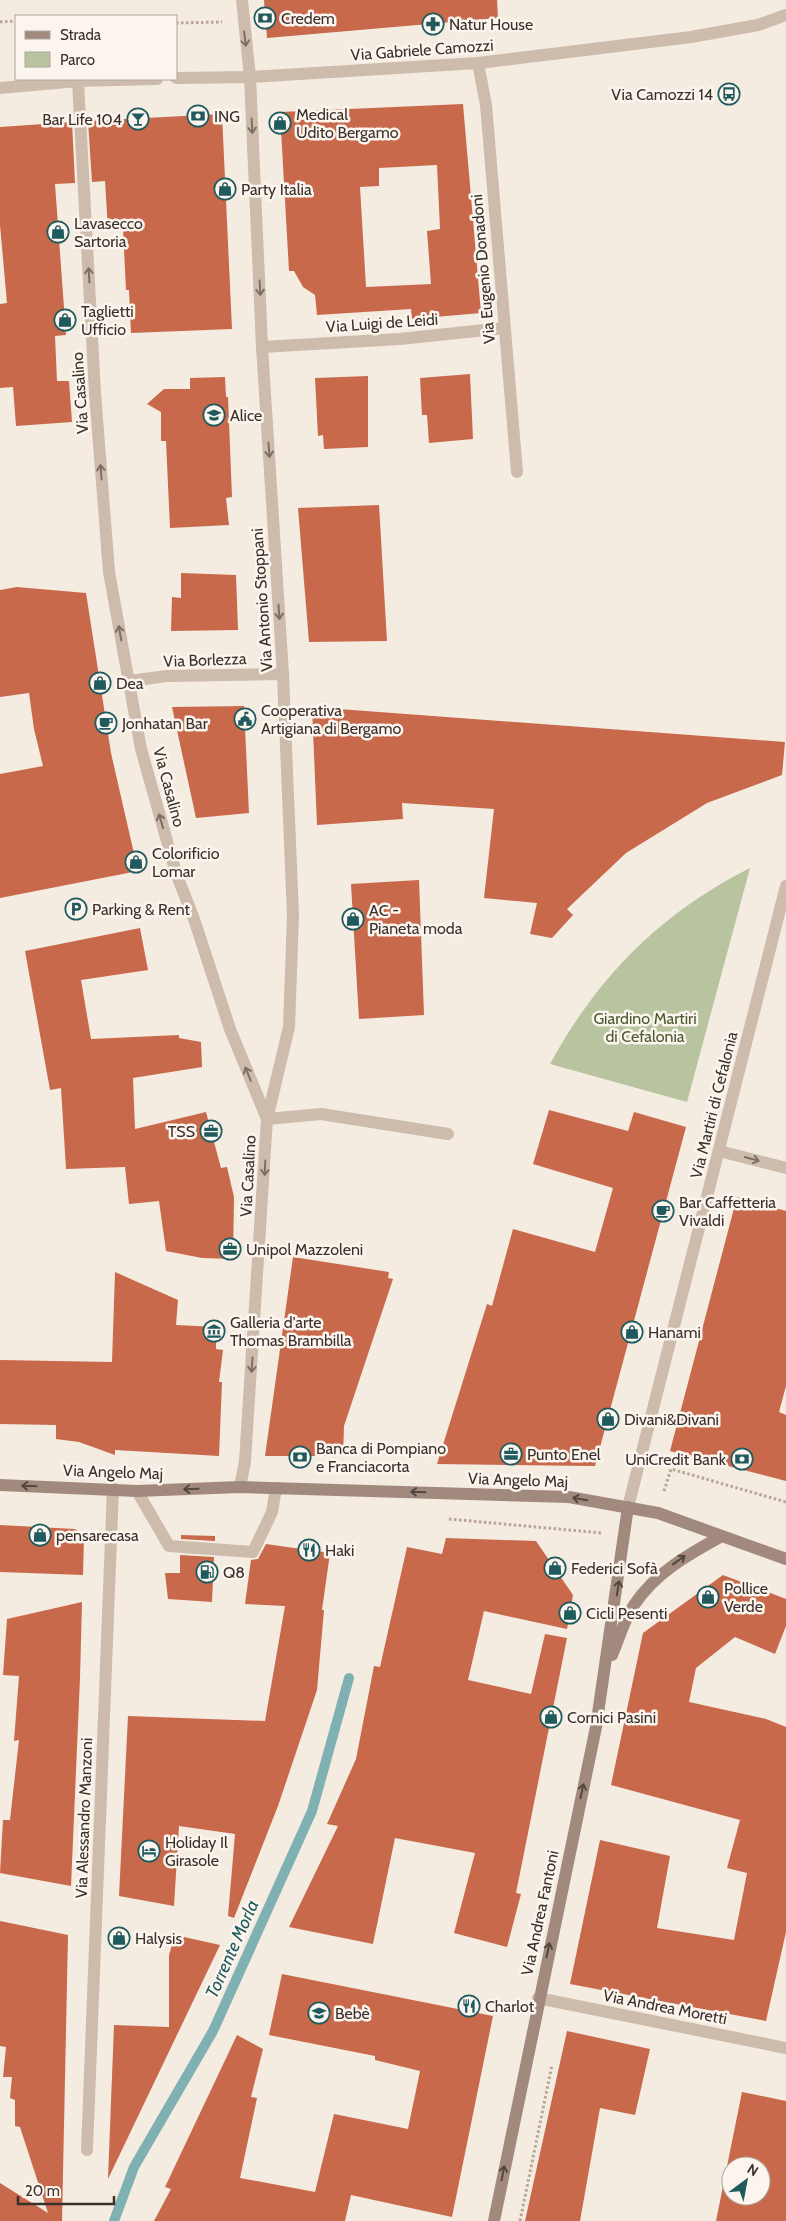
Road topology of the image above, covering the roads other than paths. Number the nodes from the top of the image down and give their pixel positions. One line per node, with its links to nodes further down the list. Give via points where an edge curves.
1 (242, 0): 4 (street, Via Antonio Stoppani, one-way to 4)
2 (786, 15): 3 (street, Via Gabriele Camozzi, via 758,25 691,37)
3 (478, 63): 4 (street, Via Gabriele Camozzi); 9 (street, Via Eugenio Donadoni, via 486,105)
4 (250, 77): 5 (street, Via Gabriele Camozzi); 10 (street, Via Antonio Stoppani, one-way to 10)
5 (178, 78)
6 (118, 80): 7 (street)
7 (78, 81): 8 (street); 13 (street, Via Casalino, one-way to 7, via 109,572)
8 (0, 88)
9 (504, 328): 10 (street, Via Luigi de Leidi); 11 (street, Via Eugenio Donadoni)
10 (262, 348): 12 (street, Via Antonio Stoppani, one-way to 12)
11 (517, 472)
12 (283, 674): 13 (street, Via Borlezza, via 167,676); 15 (street, Via Antonio Stoppani, via 293,915 290,1018)
13 (129, 681): 15 (street, Via Casalino, one-way to 13, via 230,1029 176,873 141,749)
14 (786, 886): 17 (street, Via Martiri di Cefalonia)
15 (267, 1119): 16 (street, via 321,1114); 20 (street, Via Casalino, one-way to 20, via 246,1451)
16 (448, 1134)
17 (719, 1151): 18 (street, one-way to 18); 24 (street, Via Martiri di Cefalonia)
18 (786, 1168)
19 (0, 1485): 21 (main road, Via Angelo Maj, one-way to 19)
20 (240, 1487): 22 (main road, Via Angelo Maj); 23 (main road, Via Angelo Maj, one-way to 23)
21 (113, 1488): 23 (main road, Via Angelo Maj); 30 (street, Via Alessandro Manzoni)
22 (276, 1488): 23 (street, via 272,1512 253,1552 169,1546); 24 (main road, Via Angelo Maj, one-way to 22, via 569,1497)
23 (137, 1491)
24 (628, 1507): 25 (main road, Via Angelo Maj, via 658,1513); 27 (main road, Via Andrea Fantoni, one-way to 24)
25 (722, 1536): 26 (main road, Via Angelo Maj); 27 (main road, Via Andrea Fantoni, one-way to 25, via 633,1606 650,1585 681,1558)
26 (786, 1559)
27 (605, 1671): 28 (main road, Via Andrea Fantoni, one-way to 27)
28 (538, 1998): 29 (street, Via Andrea Moretti); 31 (main road, Via Andrea Fantoni, one-way to 28)
29 (786, 2048)
30 (87, 2150)
31 (494, 2221)

